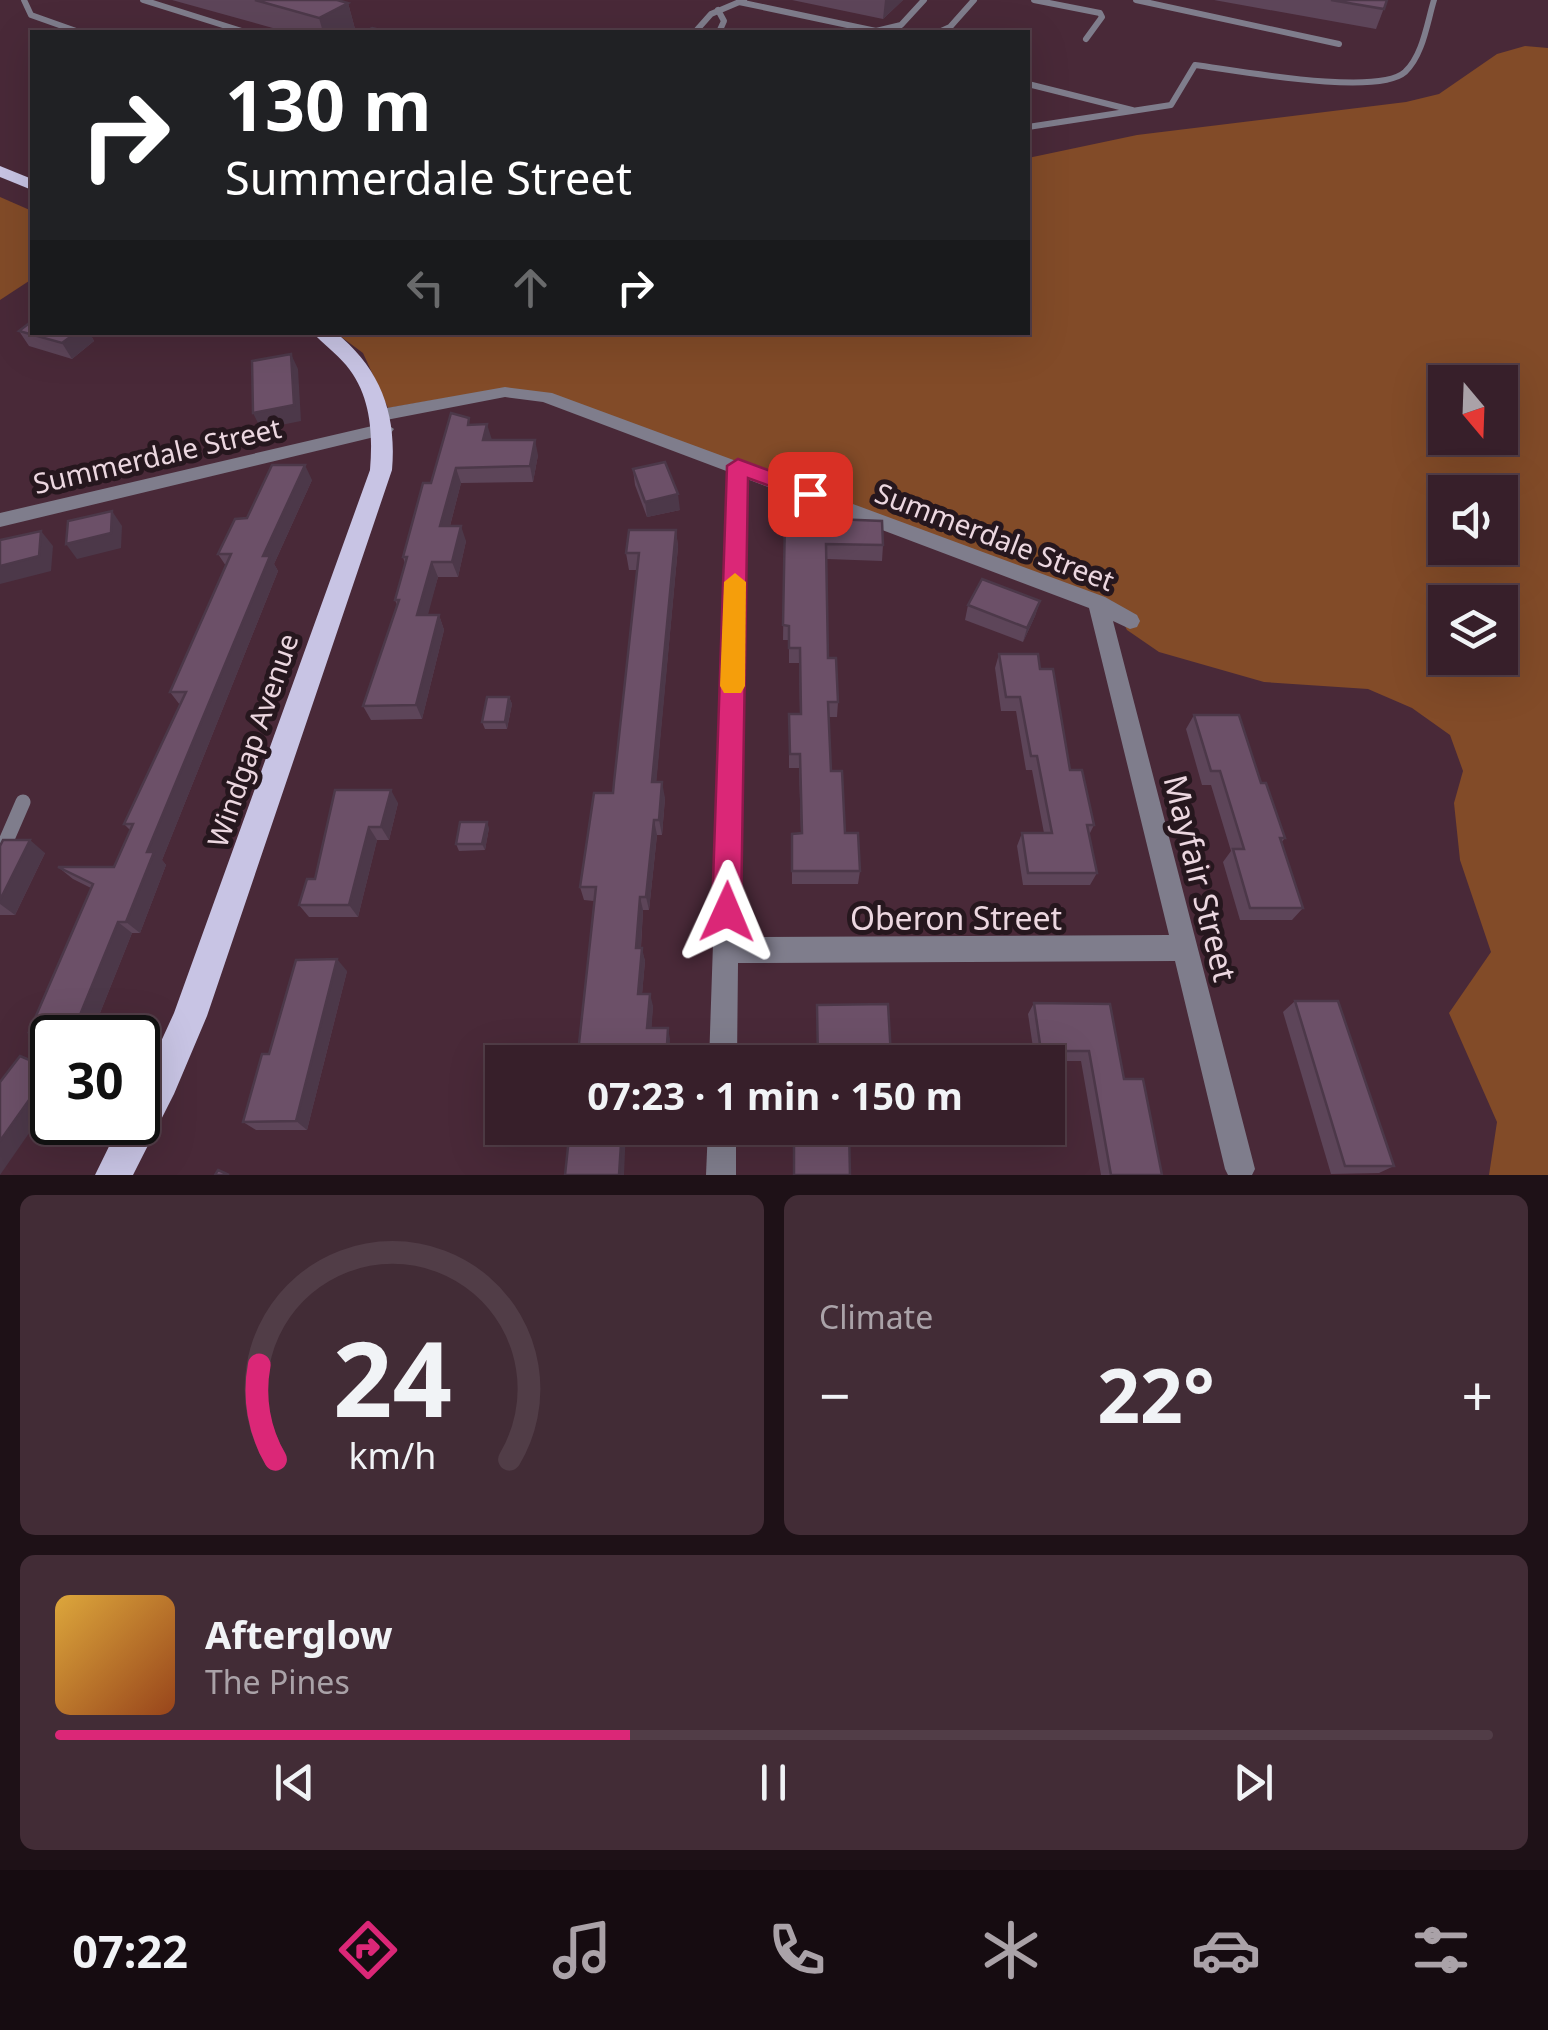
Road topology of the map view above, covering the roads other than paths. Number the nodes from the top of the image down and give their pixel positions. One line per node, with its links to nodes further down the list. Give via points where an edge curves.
1 (24, 0): 10 (lane, via 31,15)
2 (144, 0): 11 (lane)
3 (924, 0): 15 (lane, via 902,25)
4 (974, 0): 16 (lane)
5 (1034, 0): 17 (lane, via 1100,14)
6 (1136, 0): 18 (lane)
7 (1434, 0): 20 (lane, via 1416,56 1391,80 1342,83 1195,66 1173,104)
8 (741, 1): 9 (lane); 14 (lane)
9 (718, 10): 12 (lane); 13 (lane)
10 (72, 30)
11 (239, 30)
12 (697, 30)
13 (720, 30)
14 (867, 30)
15 (883, 30)
16 (943, 30)
17 (1086, 39)
18 (1338, 44)
19 (1030, 84): 20 (lane)
20 (1136, 111): 21 (lane)
21 (1030, 127)
22 (0, 171): 23 (main road)
23 (30, 183)
24 (325, 335): 25 (main road, via 364,374)
25 (383, 422): 26 (street, Summerdale Street, via 523,393); 27 (street, Summerdale Street); 37 (main road, Windgap Avenue, via 381,470 190,1016)
26 (738, 466): 28 (street, Summerdale Street); 33 (street)
27 (0, 520)
28 (1098, 603): 29 (street, Summerdale Street); 32 (street, Mayfair Street)
29 (1130, 621)
30 (23, 802): 31 (lane)
31 (0, 856)
32 (1186, 948): 33 (street, Oberon Street); 36 (street, Mayfair Street)
33 (726, 950): 34 (street)
34 (723, 1045)
35 (722, 1145): 38 (street)
36 (1240, 1169)
37 (114, 1175)
38 (721, 1175)

